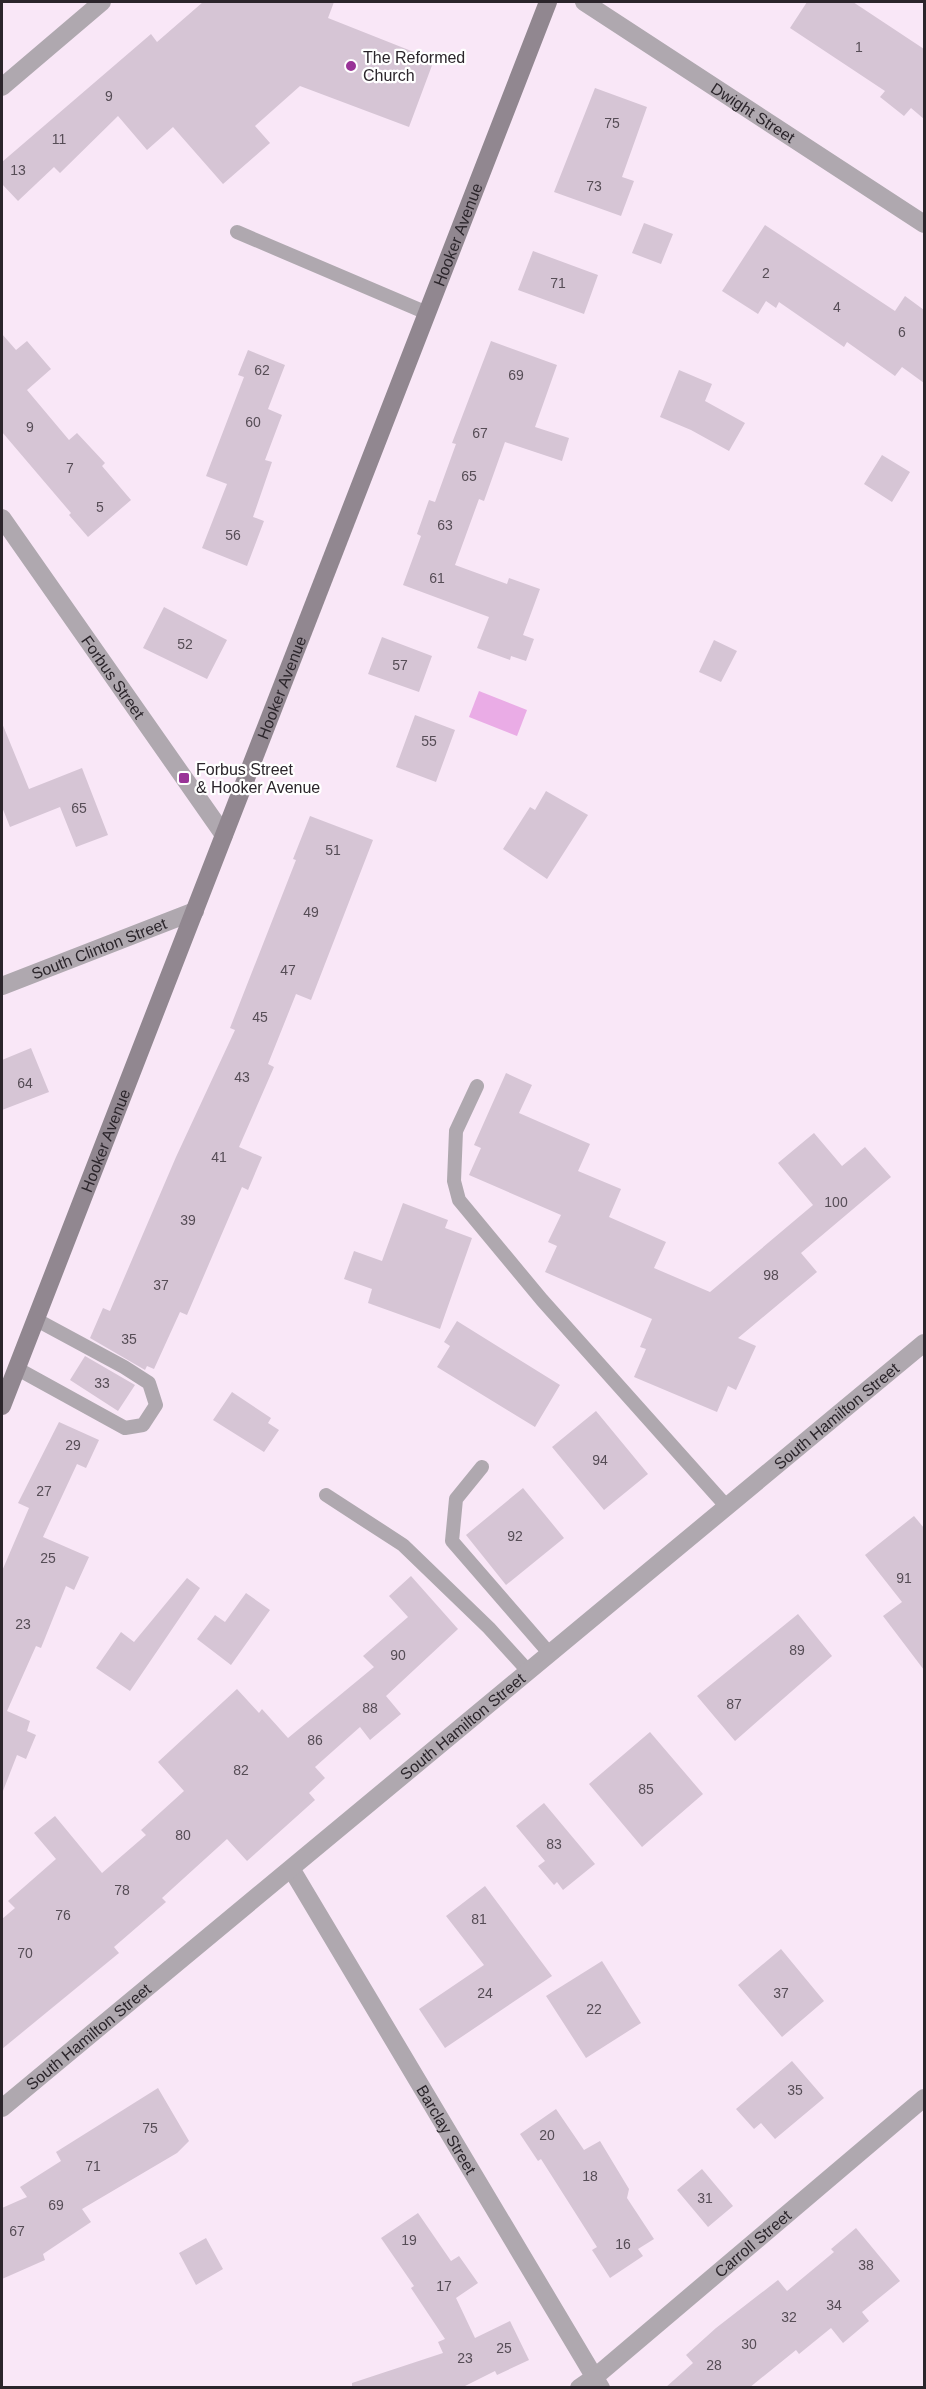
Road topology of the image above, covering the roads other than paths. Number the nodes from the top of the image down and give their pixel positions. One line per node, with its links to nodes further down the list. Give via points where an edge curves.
1 (102, 2): 4 (street)
2 (548, 2): 7 (street, Hooker Avenue)
3 (584, 2): 5 (street, Dwight Street)
4 (2, 87)
5 (924, 224)
6 (237, 232): 7 (lane)
7 (427, 313): 9 (street, Hooker Avenue)
8 (2, 518): 9 (street, Forbus Street)
9 (224, 835): 10 (street, Hooker Avenue)
10 (195, 911): 11 (street, South Clinton Street); 13 (street, Hooker Avenue)
11 (2, 986)
12 (477, 1086): 19 (lane, via 456,1131 454,1181 459,1200 542,1300)
13 (35, 1319): 15 (street, Hooker Avenue); 15 (lane, via 149,1383 156,1405 143,1425 125,1428)
14 (924, 1343): 19 (street, South Hamilton Street)
15 (16, 1368): 16 (street, Hooker Avenue)
16 (2, 1406)
17 (482, 1467): 20 (lane, via 456,1499 452,1541)
18 (326, 1495): 21 (lane, via 403,1545)
19 (727, 1507): 20 (street, South Hamilton Street)
20 (550, 1654): 21 (street, South Hamilton Street)
21 (529, 1672): 22 (street, South Hamilton Street)
22 (292, 1870): 24 (street, South Hamilton Street); 25 (street, Barclay Street)
23 (924, 2098): 25 (street, Carroll Street)
24 (2, 2108)
25 (598, 2383): 26 (street, Carroll Street)
26 (579, 2388)

